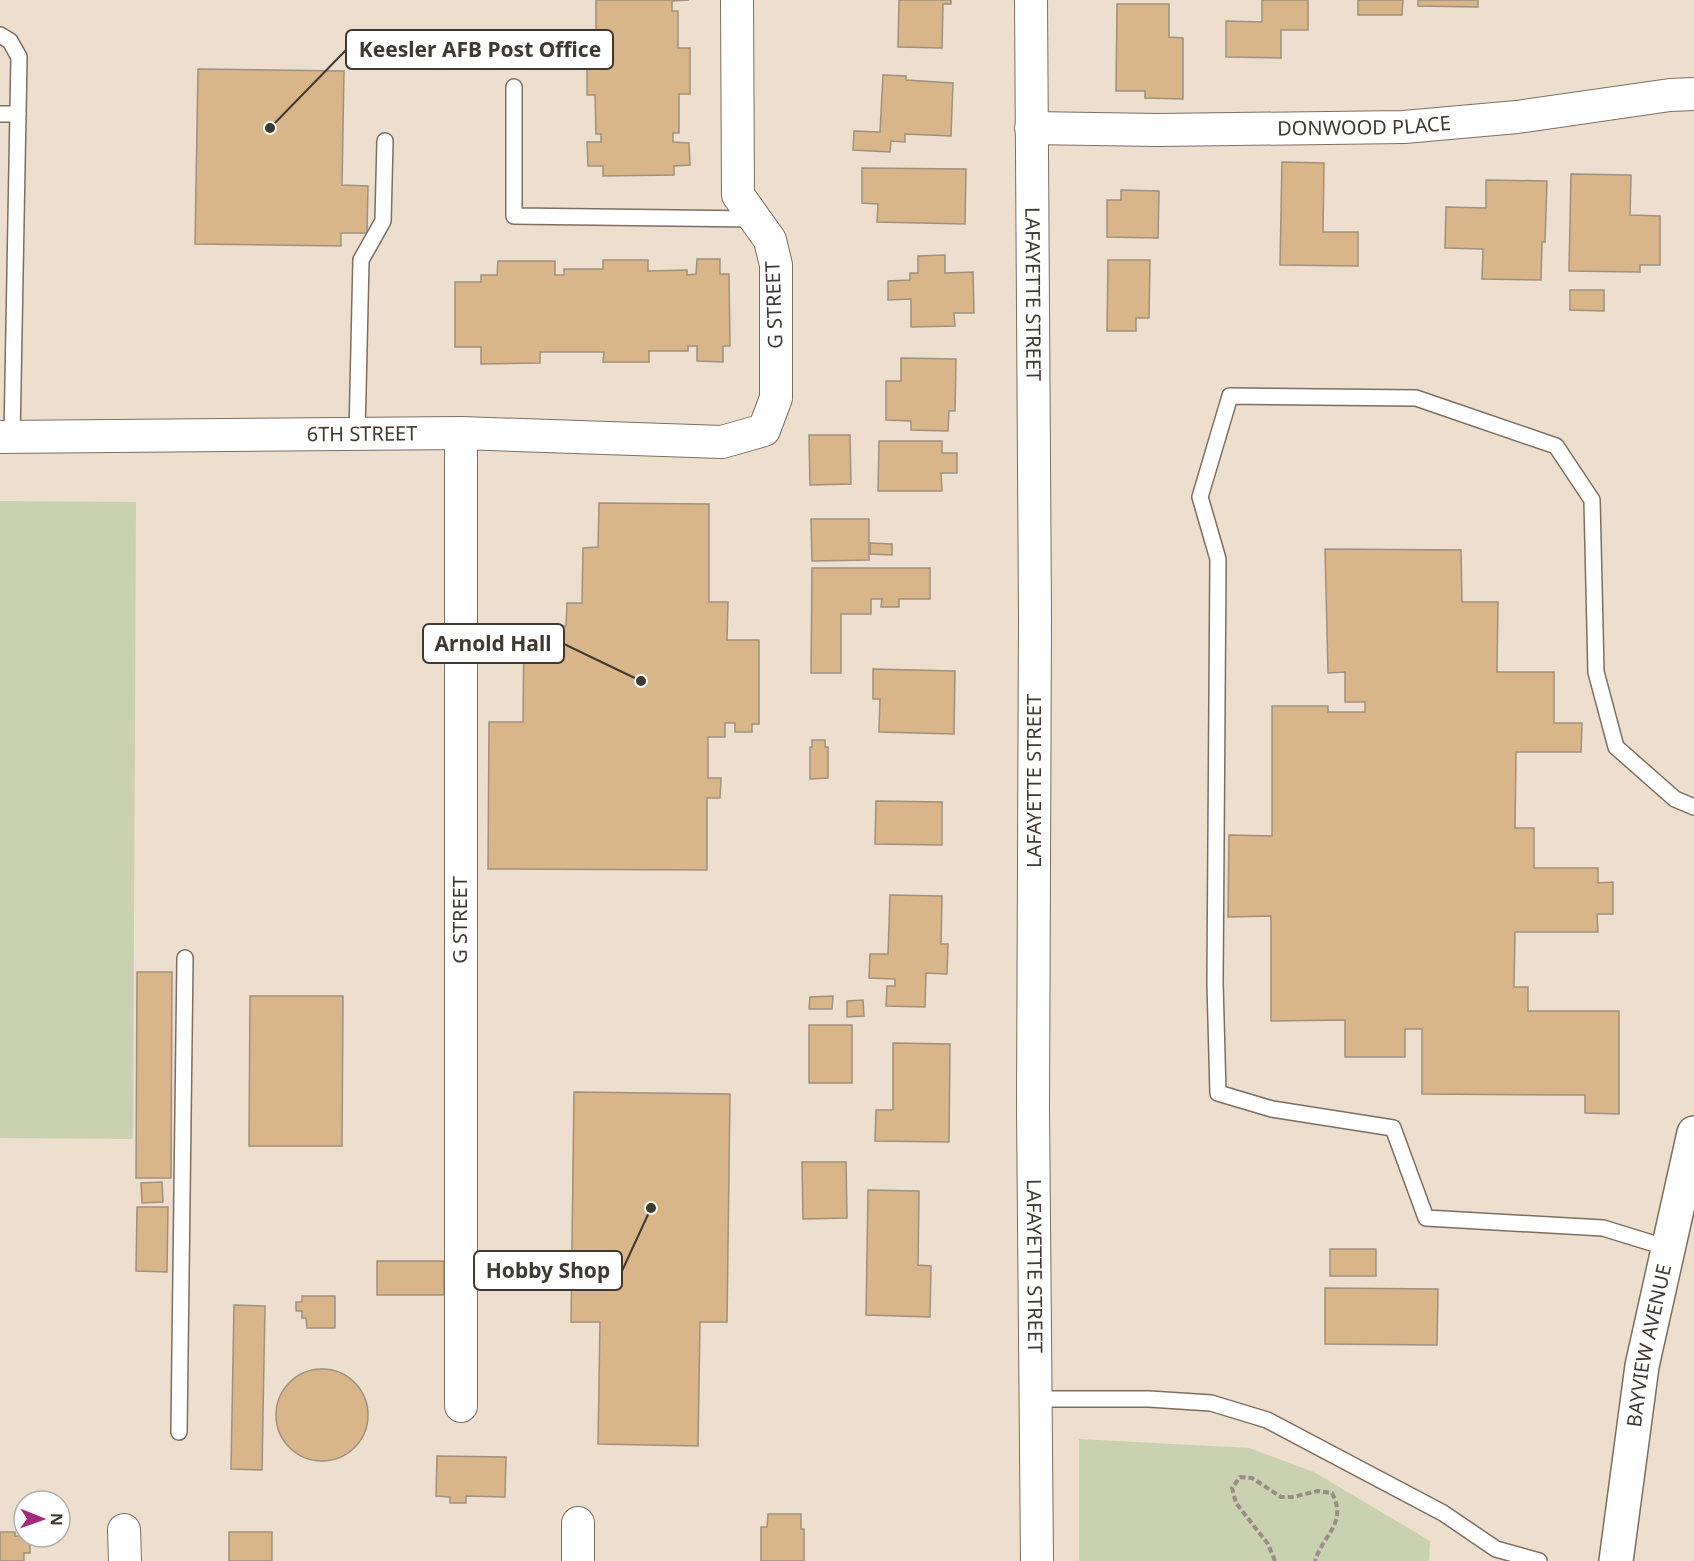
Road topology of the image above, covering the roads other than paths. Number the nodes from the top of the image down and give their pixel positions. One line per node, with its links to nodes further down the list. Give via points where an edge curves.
1 (737, 0): 10 (street, G STREET, via 738,195)
2 (1031, 0): 8 (street, LAFAYETTE STREET)
3 (0, 35): 7 (lane, via 19,57)
4 (514, 87): 10 (lane, via 514,216)
5 (1694, 94): 8 (street, DONWOOD PLACE, via 1517,117 1404,126)
6 (0, 114): 7 (lane)
7 (18, 114): 13 (lane)
8 (1031, 128): 19 (street, LAFAYETTE STREET)
9 (385, 141): 12 (lane, via 383,221 361,260)
10 (754, 219): 14 (street, G STREET, via 770,240 776,265 776,398 764,430)
11 (461, 433): 12 (street, 6TH STREET); 14 (street, 6TH STREET); 20 (street, G STREET)
12 (357, 434): 13 (street, 6TH STREET)
13 (6, 437)
14 (722, 442)
15 (1694, 807): 18 (lane, via 1675,799 1616,747 1596,672 1592,500 1556,446 1416,398 1230,396 1200,497 1218,559 1218,1092 1272,1110 1393,1128 1426,1218 1603,1228)
16 (185, 958): 21 (lane)
17 (1694, 1133): 18 (street, BAYVIEW AVENUE)
18 (1668, 1248): 28 (street, BAYVIEW AVENUE, via 1642,1366)
19 (1037, 1400): 26 (street, LAFAYETTE STREET); 27 (lane, via 1211,1402 1266,1420 1443,1513 1496,1549)
20 (462, 1406)
21 (179, 1432)
22 (578, 1523): 25 (street)
23 (124, 1530): 24 (street)
24 (124, 1561)
25 (578, 1561)
26 (1037, 1561)
27 (1539, 1561)
28 (1616, 1561)

